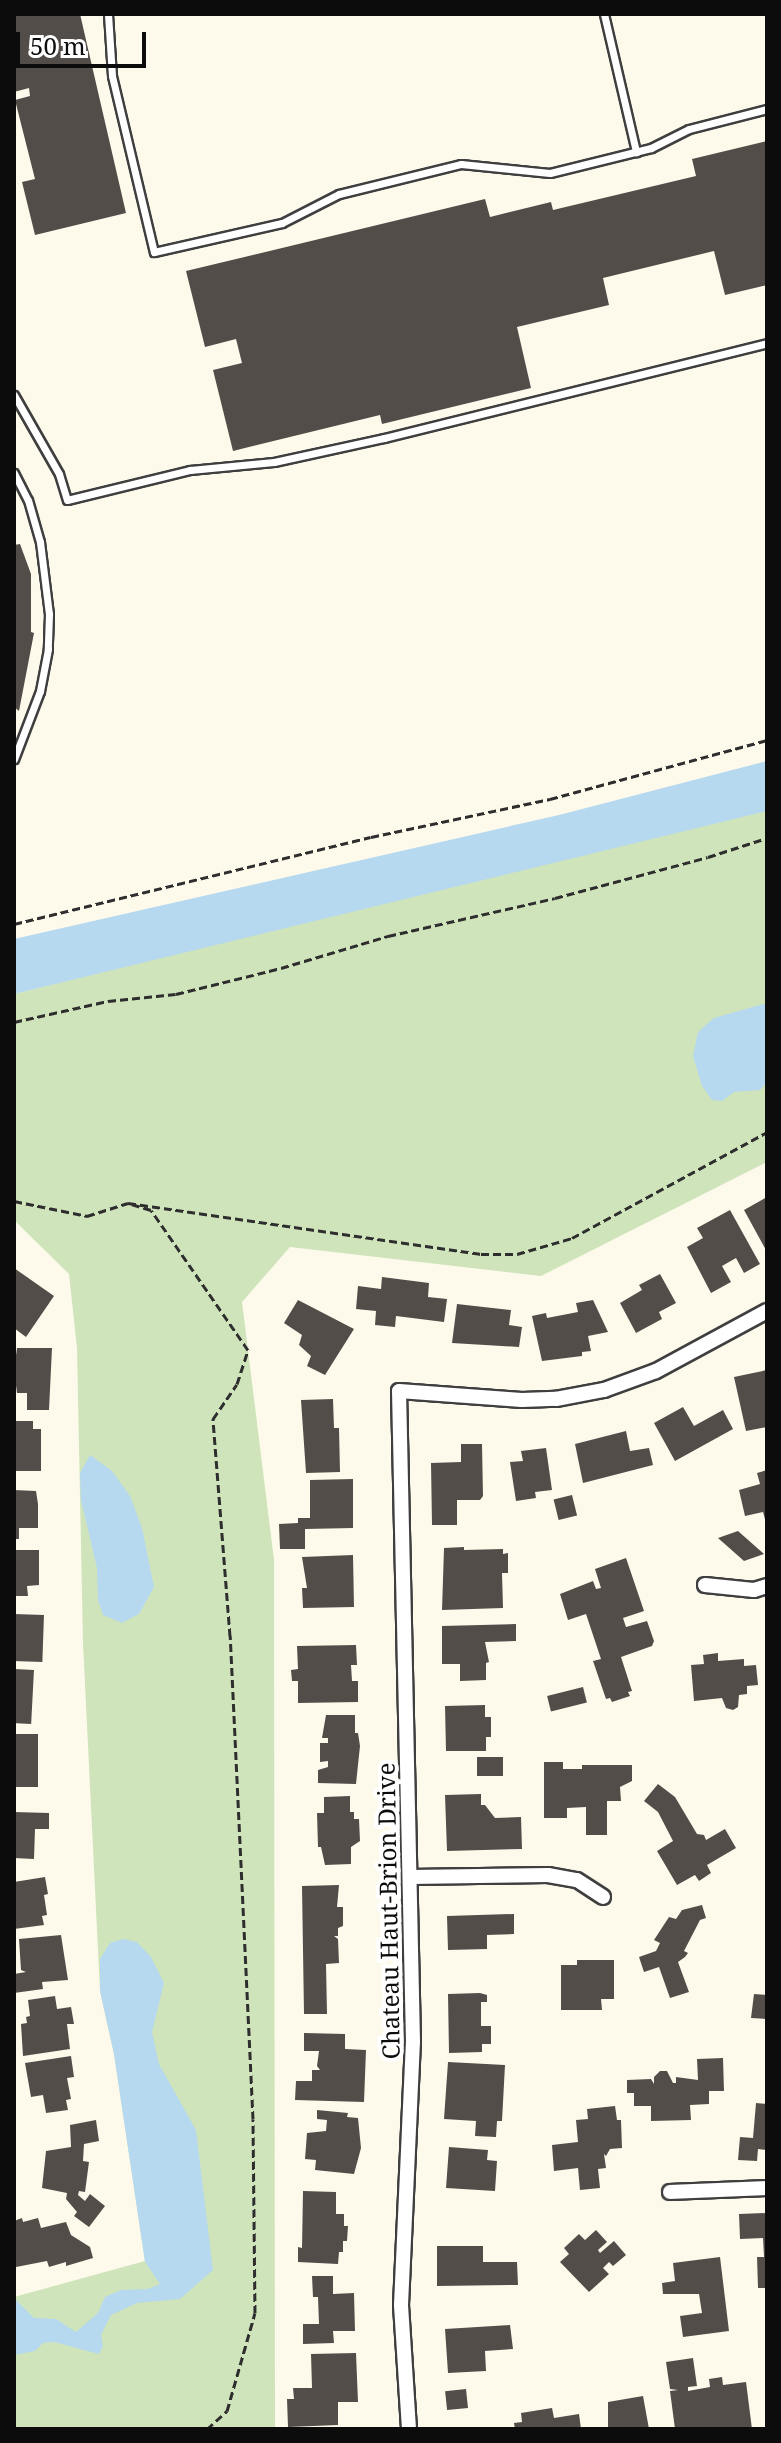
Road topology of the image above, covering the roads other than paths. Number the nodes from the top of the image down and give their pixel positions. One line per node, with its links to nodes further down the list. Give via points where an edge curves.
1 (108, 14): 4 (lane, via 112,76 154,252 282,223 339,194 461,164 550,173)
2 (604, 14): 4 (lane)
3 (767, 109): 4 (lane, via 689,129)
4 (636, 152)
5 (767, 343): 6 (lane, via 343,447 274,462 190,470 67,500 59,474)
6 (14, 395)
7 (14, 473): 8 (lane, via 40,542 49,614 40,691)
8 (14, 759)
9 (767, 1311): 12 (street, Chateau Haut-Brion Drive, via 656,1371 604,1390 522,1400 399,1391)
10 (705, 1585): 11 (street, via 754,1590)
11 (767, 1586)
12 (410, 1877): 13 (street, via 548,1875 577,1880); 16 (street, Chateau Haut-Brion Drive, via 413,2042 401,2305)
13 (603, 1897)
14 (767, 2188): 15 (street)
15 (670, 2192)
16 (409, 2429)

